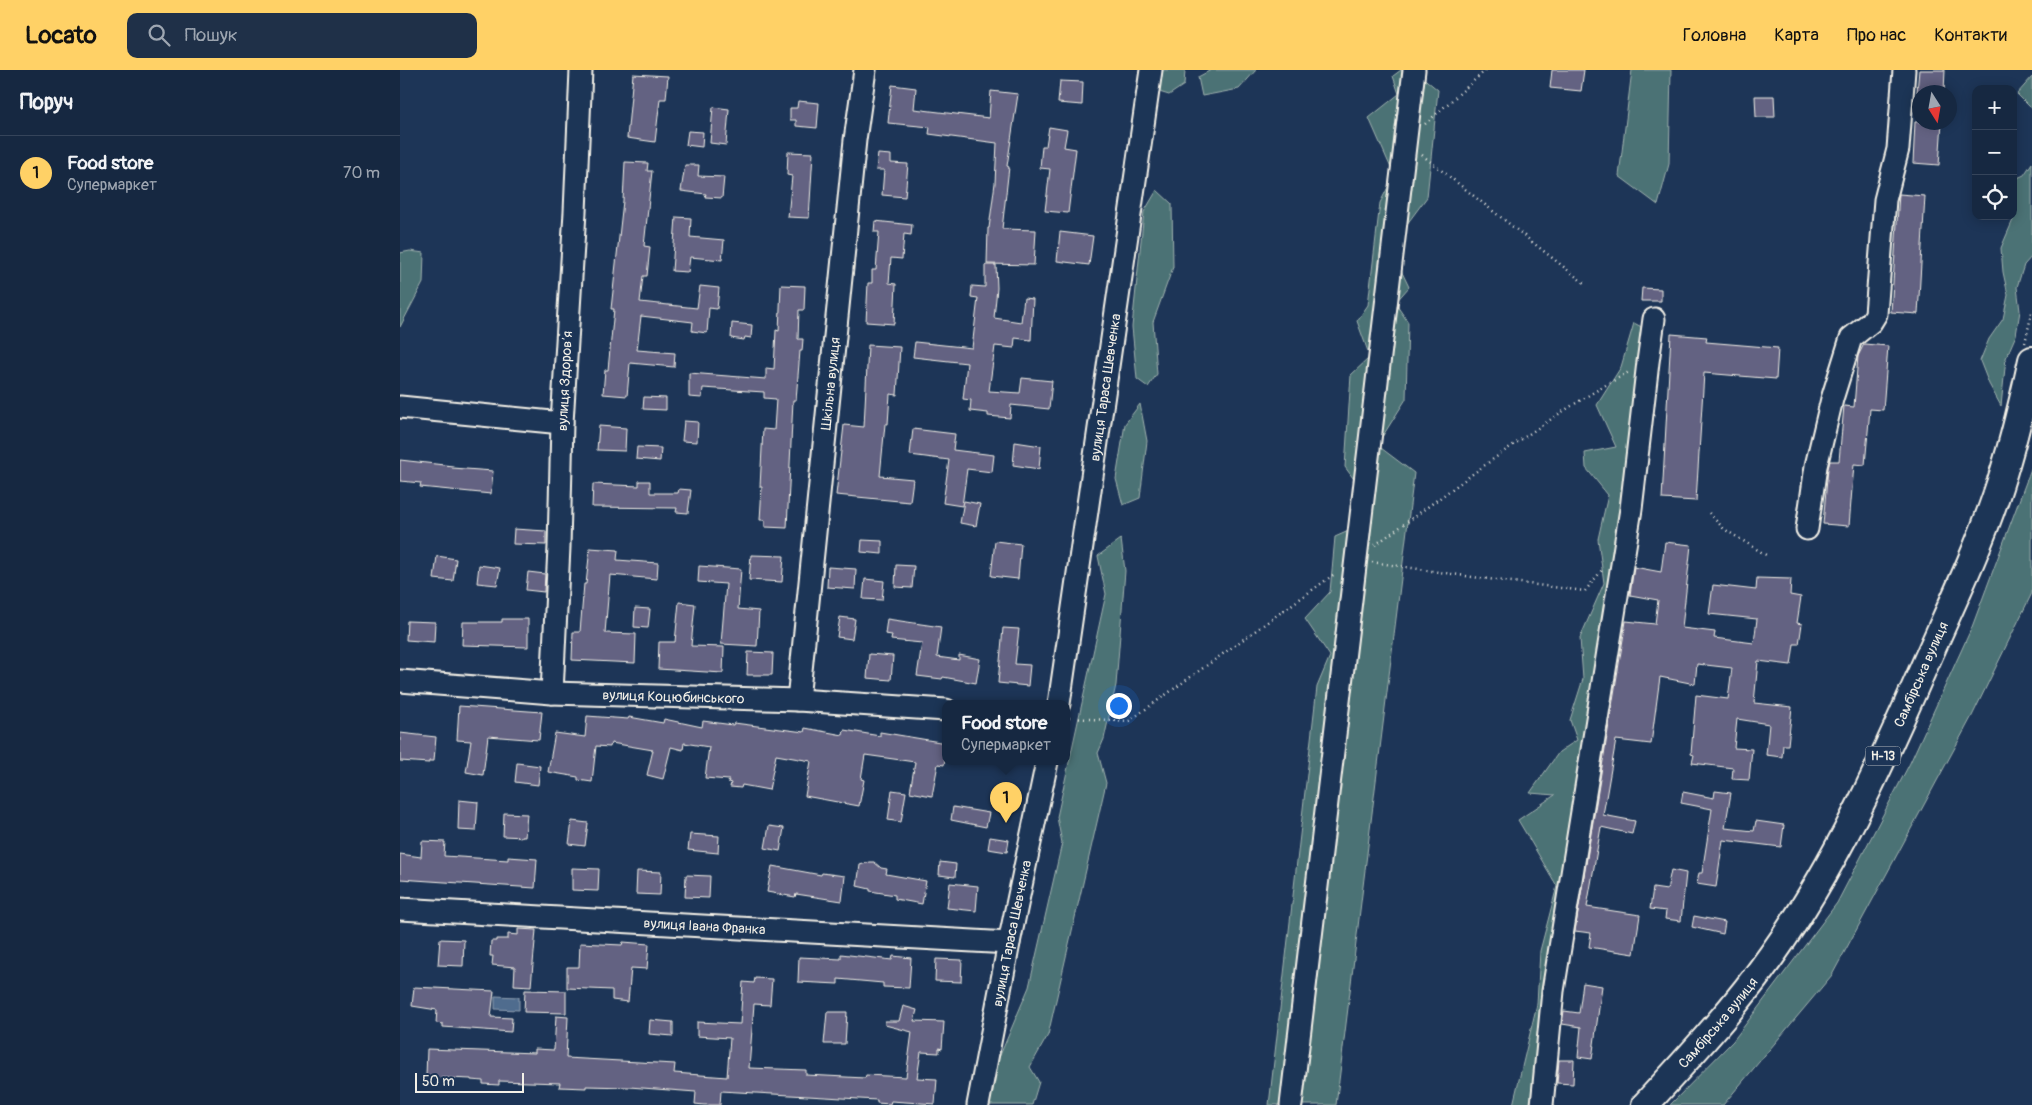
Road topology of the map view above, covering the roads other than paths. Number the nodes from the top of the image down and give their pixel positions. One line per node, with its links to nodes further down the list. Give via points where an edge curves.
1 (581, 70): 9 (street, вулиця Здоровʼя)
2 (865, 70): 13 (street, Шкільна вулиця, via 855,140)
3 (1151, 70): 14 (street, вулиця Тараса Шевченка)
4 (1414, 70): 20 (street)
5 (1904, 70): 10 (street, via 1898,149 1886,200 1876,314 1851,338 1816,466)
6 (1654, 319): 21 (street, via 1631,509 1553,992)
7 (2028, 356): 22 (main road, Самбірська вулиця / Н-13, via 2017,427 1995,498 1910,699 1861,803 1811,896 1772,955 1722,1020)
8 (400, 407): 9 (street)
9 (562, 423): 12 (street, вулиця Здоровʼя)
10 (1807, 528)
11 (400, 680): 12 (street, вулиця Коцюбинського)
12 (552, 693): 13 (street, вулиця Коцюбинського)
13 (798, 700): 15 (street, вулиця Коцюбинського)
14 (1060, 700)
15 (942, 710)
16 (1046, 765): 18 (street, вулиця Тараса Шевченка)
17 (400, 909): 18 (street, вулиця Івана Франка)
18 (1009, 943): 19 (street, вулиця Тараса Шевченка)
19 (978, 1105)
20 (1290, 1105)
21 (1542, 1105)
22 (1645, 1105)

